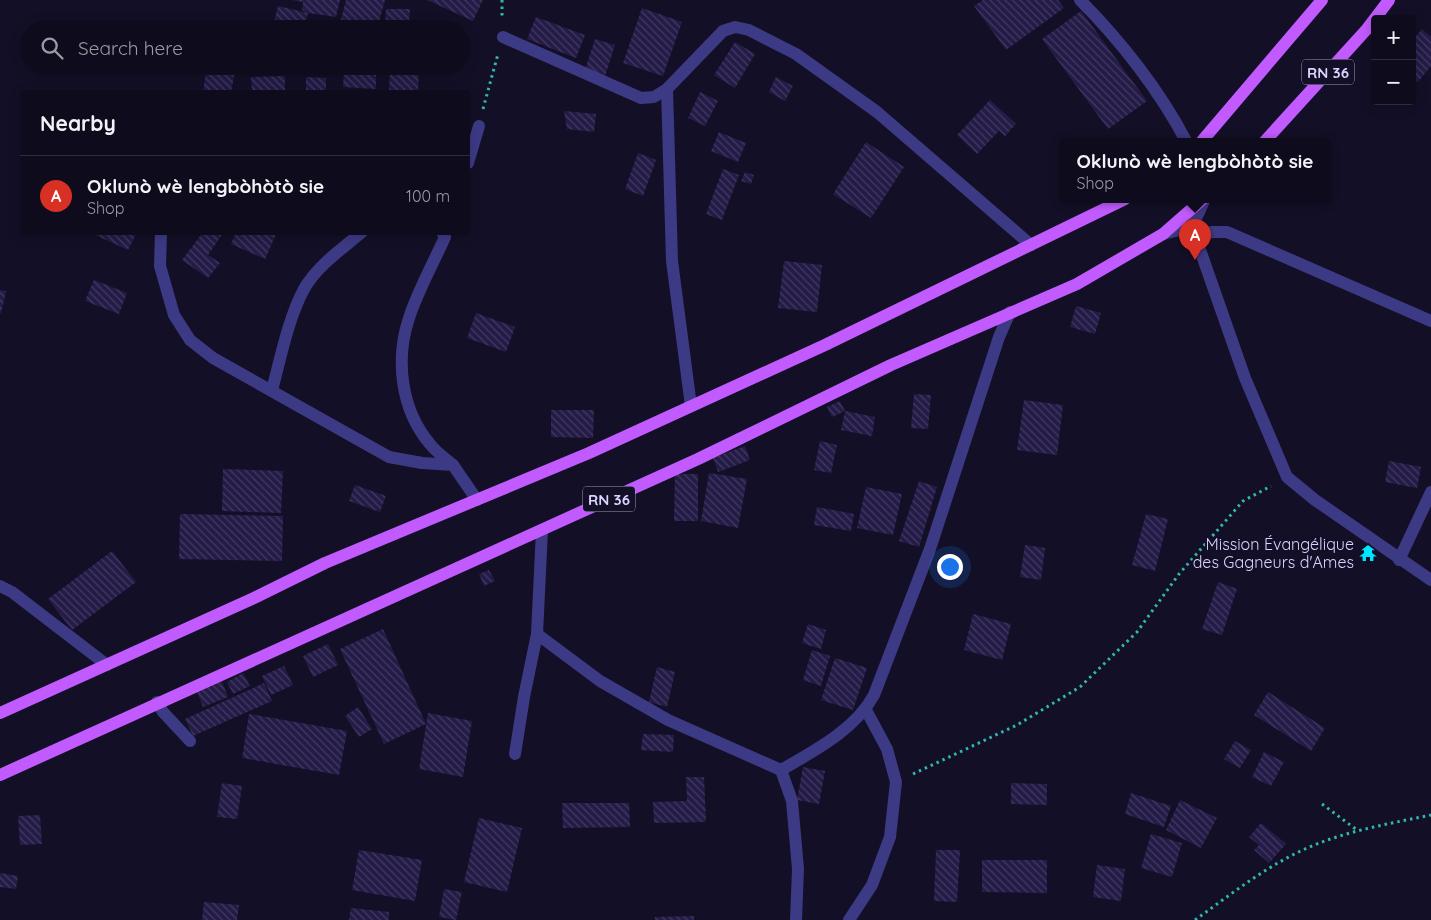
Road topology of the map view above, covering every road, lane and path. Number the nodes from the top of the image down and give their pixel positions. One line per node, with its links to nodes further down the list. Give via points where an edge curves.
1 (502, 0): 5 (path)
2 (1080, 0): 9 (street, via 1168,106)
3 (1322, 0): 10 (main road, RN 36)
4 (1389, 0): 11 (main road, RN 36)
5 (503, 37): 6 (street, via 641,98 654,97); 7 (path)
6 (667, 89): 21 (street, via 724,31 735,27 749,30 796,54 877,112); 25 (street, via 672,261)
7 (479, 126): 8 (street); 12 (street)
8 (470, 135)
9 (1184, 138)
10 (1205, 138)
11 (1268, 138)
12 (470, 156)
13 (1117, 203): 21 (main road)
14 (1199, 203): 17 (main road, RN 36)
15 (1203, 203): 16 (street)
16 (1195, 233): 17 (street); 23 (street, via 1227,232); 27 (street, via 1245,378)
17 (1163, 234): 22 (main road, RN 36, via 1077,284)
18 (161, 235): 24 (street, via 160,266 174,315 190,340 213,358)
19 (358, 235): 24 (street, via 326,262 304,289)
20 (444, 235): 26 (street, via 409,318 402,360 405,397 416,424 431,445)
21 (1031, 244): 25 (main road, via 825,346)
22 (1010, 312): 30 (main road, RN 36); 37 (street, via 930,548)
23 (1431, 321)
24 (272, 390): 26 (street, via 389,457 422,464)
25 (691, 406): 29 (main road)
26 (453, 465): 29 (street)
27 (1287, 477): 31 (street); 43 (path, via 1243,500 1179,574 1137,632 1080,687 1018,725)
28 (1431, 492): 31 (street)
29 (477, 500): 35 (main road, via 325,563)
30 (542, 530): 34 (street); 36 (main road, RN 36)
31 (1400, 560): 32 (street)
32 (1431, 580)
33 (0, 586): 35 (street)
34 (538, 634): 40 (street); 41 (street, via 600,681 668,720)
35 (107, 665): 38 (main road)
36 (157, 702): 39 (street, via 162,712); 42 (main road, RN 36)
37 (866, 710): 41 (street, via 804,757); 43 (street, via 886,749)
38 (0, 713)
39 (190, 741)
40 (515, 754)
41 (781, 770): 47 (street, via 792,801 798,869)
42 (0, 775)
43 (896, 782): 48 (street, via 890,837 872,885)
44 (1322, 804): 46 (path)
45 (1431, 816): 46 (path)
46 (1358, 830): 49 (path, via 1305,849 1265,870)
47 (796, 920)
48 (849, 920)
49 (1195, 920)

